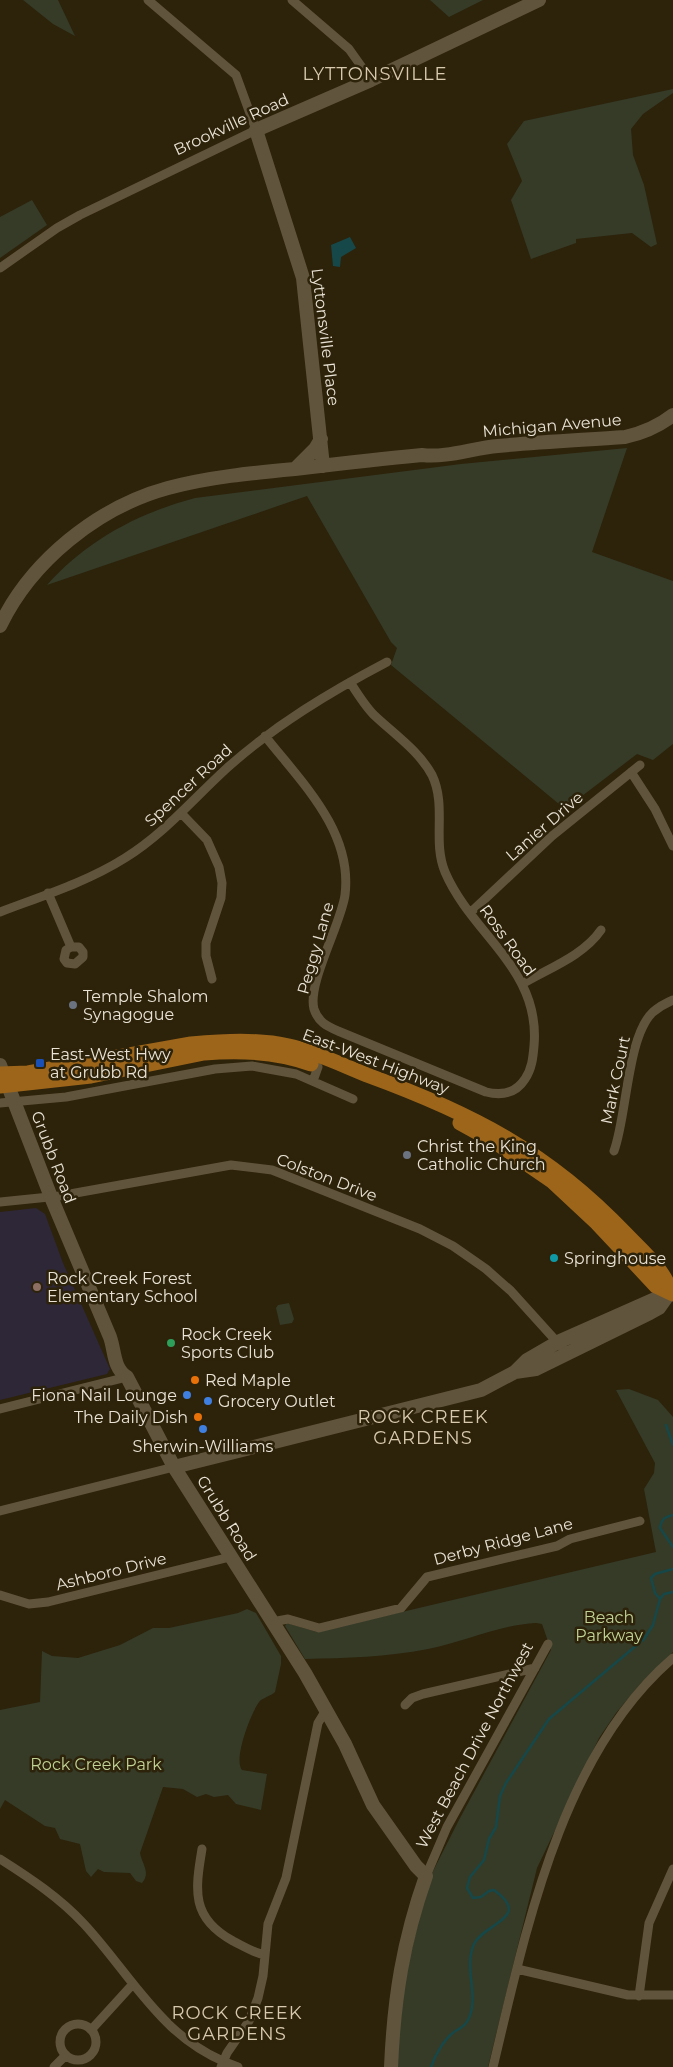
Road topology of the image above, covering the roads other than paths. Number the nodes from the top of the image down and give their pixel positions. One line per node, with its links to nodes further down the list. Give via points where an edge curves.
1 (148, 0): 6 (street, via 236,75)
2 (292, 0): 4 (street, via 349,49)
3 (539, 0): 4 (street, Brookville Road)
4 (371, 80): 5 (street, Brookville Road)
5 (283, 118): 6 (street, Brookville Road); 7 (street, via 266,144)
6 (256, 130): 7 (street, Lyttonsville Place); 8 (street, Brookville Road, via 80,215)
7 (265, 158): 10 (street, Lyttonsville Place, via 303,278)
8 (0, 268)
9 (673, 415): 11 (street, Michigan Avenue, via 663,423 625,437 458,452 438,446 422,455)
10 (320, 439): 11 (street, via 334,455); 12 (street, Lyttonsville Place); 13 (street)
11 (347, 463): 12 (street, Michigan Avenue)
12 (323, 466): 13 (street, Michigan Avenue)
13 (296, 469): 14 (street, Michigan Avenue, via 216,477 168,488 115,510 88,526 51,556 19,594)
14 (0, 626)
15 (387, 662): 16 (street, Spencer Road)
16 (350, 682): 17 (street, Spencer Road); 24 (street, Ross Road, via 372,713 417,755 431,774 440,803 440,847 444,870)
17 (265, 736): 20 (street, Spencer Road); 30 (street, Peggy Lane, via 318,803 336,832 344,861 345,896 314,990 314,1008 319,1019)
18 (640, 765): 19 (street, Lanier Drive)
19 (631, 772): 21 (street); 24 (street, Lanier Drive, via 552,836)
20 (181, 814): 22 (street, Spencer Road, via 125,858); 27 (street, via 207,840 219,867 221,898 206,943)
21 (673, 846)
22 (48, 894): 23 (street, Spencer Road); 26 (street)
23 (0, 912)
24 (470, 913): 28 (street, Ross Road, via 505,956)
25 (601, 930): 28 (street, via 582,950)
26 (71, 947)
27 (212, 979)
28 (522, 984): 30 (street, Ross Road, via 532,1006 534,1044 528,1075 511,1092 486,1092)
29 (673, 1000): 36 (street, Mark Court, via 653,1012 640,1032)
30 (338, 1031)
31 (316, 1074): 32 (main road, East-West Highway, via 290,1058 226,1051 91,1076); 33 (street, East-West Highway); 34 (street, East-West Highway, via 252,1066 215,1069 66,1097); 39 (main road, East-West Highway, via 447,1117 528,1163 580,1206 656,1286)
32 (2, 1077): 34 (street, Grubb Road); 39 (main road, East-West Highway, via 210,1042 290,1046 446,1106 526,1148 607,1214 666,1276)
33 (353, 1099)
34 (14, 1103): 35 (street, East-West Highway); 37 (street, Grubb Road)
35 (0, 1104)
36 (614, 1151)
37 (51, 1197): 38 (street, Colston Drive); 40 (street, Colston Drive, via 213,1167 240,1165 272,1170 420,1229 453,1246 486,1269); 41 (street, Grubb Road, via 112,1343 121,1351 129,1370)
38 (0, 1202)
39 (672, 1292): 40 (street, via 659,1308 650,1313)
40 (563, 1347): 43 (street, via 536,1368 515,1372 481,1390)
41 (127, 1377): 42 (street); 43 (street, Grubb Road)
42 (0, 1410)
43 (174, 1467): 44 (street); 46 (street, Grubb Road)
44 (0, 1511)
45 (640, 1521): 48 (street, Derby Ridge Lane, via 570,1539 558,1546 427,1577 401,1608 319,1628 288,1619)
46 (230, 1557): 47 (street, Ashboro Drive, via 48,1602 29,1604); 48 (street, Grubb Road)
47 (0, 1595)
48 (272, 1622): 53 (street, Grubb Road)
49 (548, 1644): 51 (street, West Beach Drive Northwest)
50 (673, 1658): 59 (street, via 624,1711 580,1786 544,1875)
51 (535, 1668): 52 (street, via 423,1694 412,1698); 57 (street, West Beach Drive Northwest, via 451,1820)
52 (405, 1706)
53 (326, 1710): 57 (street, Grubb Road, via 373,1805); 58 (street, via 318,1723 286,1878 268,1924)
54 (202, 1849): 58 (street, via 197,1886 204,1917 223,1935)
55 (0, 1858): 60 (street, via 69,1909)
56 (673, 1869): 62 (street, via 649,1924)
57 (426, 1876): 69 (street, West Beach Drive Northwest, via 409,1926 400,1968)
58 (265, 1955): 66 (street, via 253,2014)
59 (517, 1969): 62 (street); 70 (street)
60 (132, 1985): 63 (street); 66 (street, via 176,2032)
61 (673, 1995): 62 (street)
62 (639, 1996)
63 (91, 2030): 64 (street, via 80,2025 65,2030 60,2045); 65 (street, via 95,2036 95,2047)
64 (66, 2055): 65 (street); 67 (street)
65 (83, 2063)
66 (222, 2064): 68 (street)
67 (54, 2067)
68 (238, 2067)
69 (391, 2067)
70 (493, 2067)

